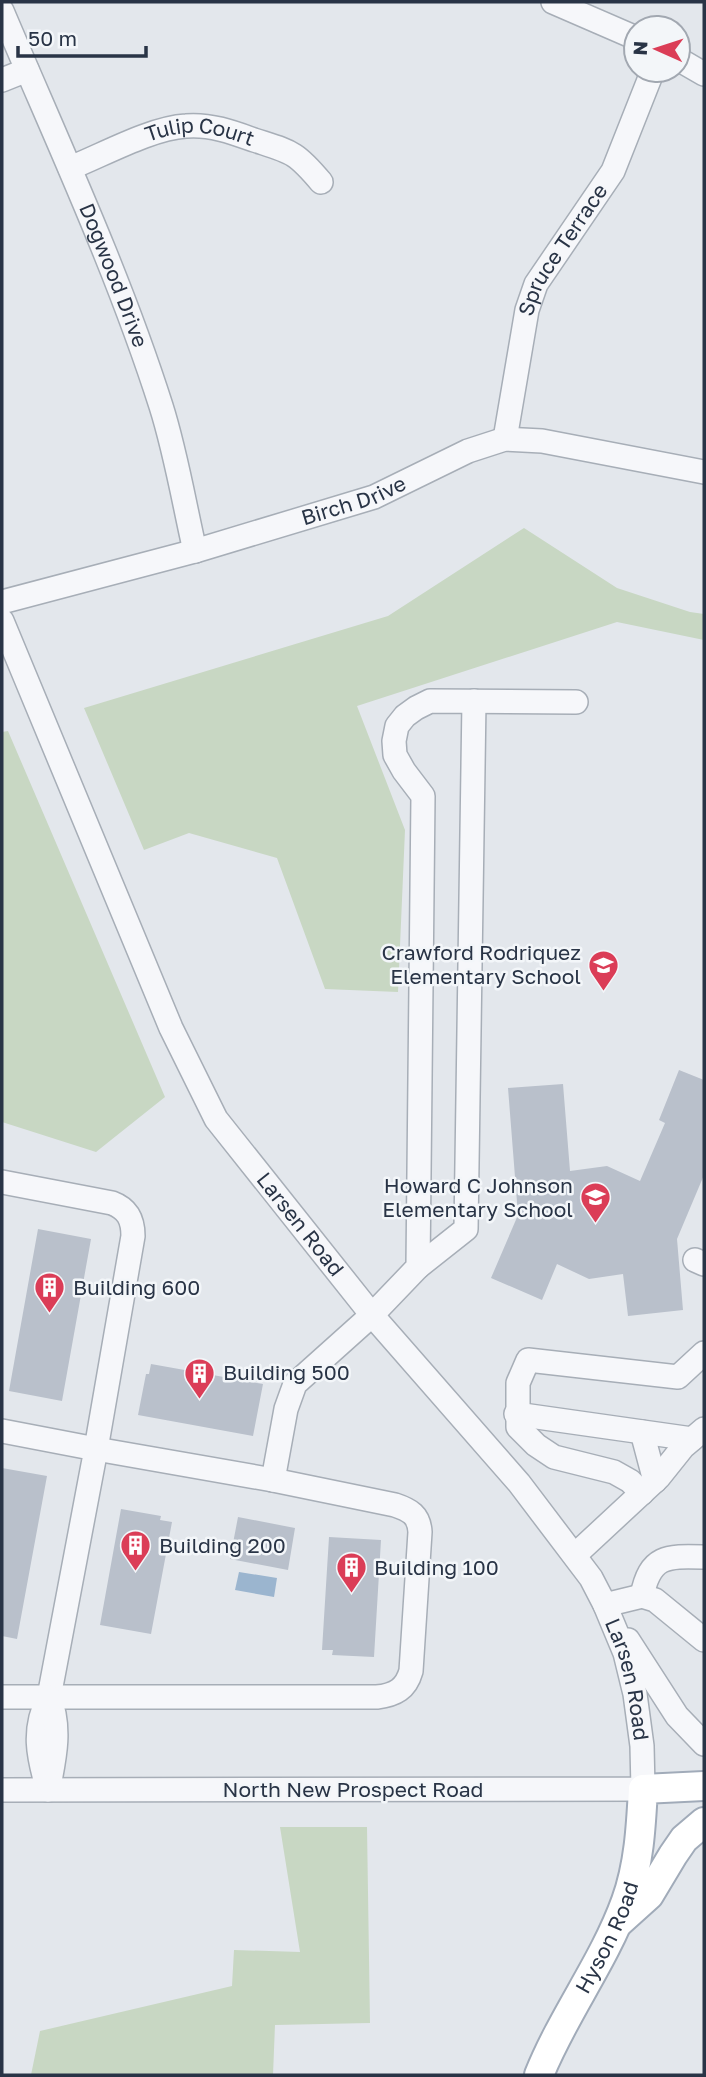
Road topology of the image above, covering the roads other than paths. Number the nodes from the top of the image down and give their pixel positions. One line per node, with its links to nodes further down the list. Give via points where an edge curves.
1 (553, 2): 3 (street)
2 (2, 11): 4 (street, Dogwood Drive)
3 (622, 32)
4 (27, 70): 5 (street); 7 (street, Dogwood Drive)
5 (2, 80)
6 (647, 84): 9 (street, Spruce Terrace, via 613,171 536,284 527,310)
7 (70, 168): 8 (street, Tulip Court, via 159,131 198,125 291,152); 11 (street, Dogwood Drive, via 147,362)
8 (320, 182)
9 (505, 439): 10 (street, Birch Drive, via 542,441); 11 (street, Birch Drive, via 467,451 374,497)
10 (704, 472)
11 (195, 551): 12 (street, Birch Drive)
12 (2, 602)
13 (2, 621): 18 (street, Larsen Road, via 202,1094 231,1141)
14 (474, 701): 15 (street); 17 (street, via 466,1229); 17 (street, via 430,701 416,708 397,726 394,741 404,772 424,796)
15 (576, 702)
16 (2, 1182): 24 (street, via 112,1203 130,1216 133,1236)
17 (418, 1267): 18 (street)
18 (372, 1315): 25 (street, via 295,1384); 27 (street, Larsen Road, via 519,1483)
19 (704, 1353): 20 (street, via 678,1377 528,1360 517,1383)
20 (516, 1414): 22 (street); 26 (street, via 518,1427 554,1457 614,1472)
21 (2, 1431): 24 (street)
22 (642, 1432): 23 (street); 26 (street)
23 (698, 1434): 26 (street)
24 (96, 1449): 25 (street); 32 (street)
25 (272, 1480): 32 (street, via 395,1505 417,1518 421,1532 411,1671 398,1692 377,1697)
26 (648, 1487): 27 (street)
27 (575, 1555): 30 (street, Larsen Road)
28 (704, 1558): 29 (street, via 670,1557 656,1563)
29 (642, 1596): 30 (street); 31 (street, via 655,1600)
30 (605, 1605): 34 (street, via 677,1716); 36 (street, Larsen Road, via 625,1653 635,1694)
31 (704, 1640)
32 (49, 1697): 33 (street); 38 (street, via 39,1715 39,1759)
33 (2, 1698)
34 (704, 1744)
35 (704, 1786): 36 (main road, North New Prospect Road)
36 (643, 1789): 38 (street, North New Prospect Road); 40 (main road, Hyson Road, via 639,1853)
37 (2, 1790): 38 (street, North New Prospect Road)
38 (48, 1790)
39 (704, 1822): 40 (main road, via 684,1839 649,1895)
40 (617, 1924): 41 (main road, Hyson Road)
41 (539, 2075)

